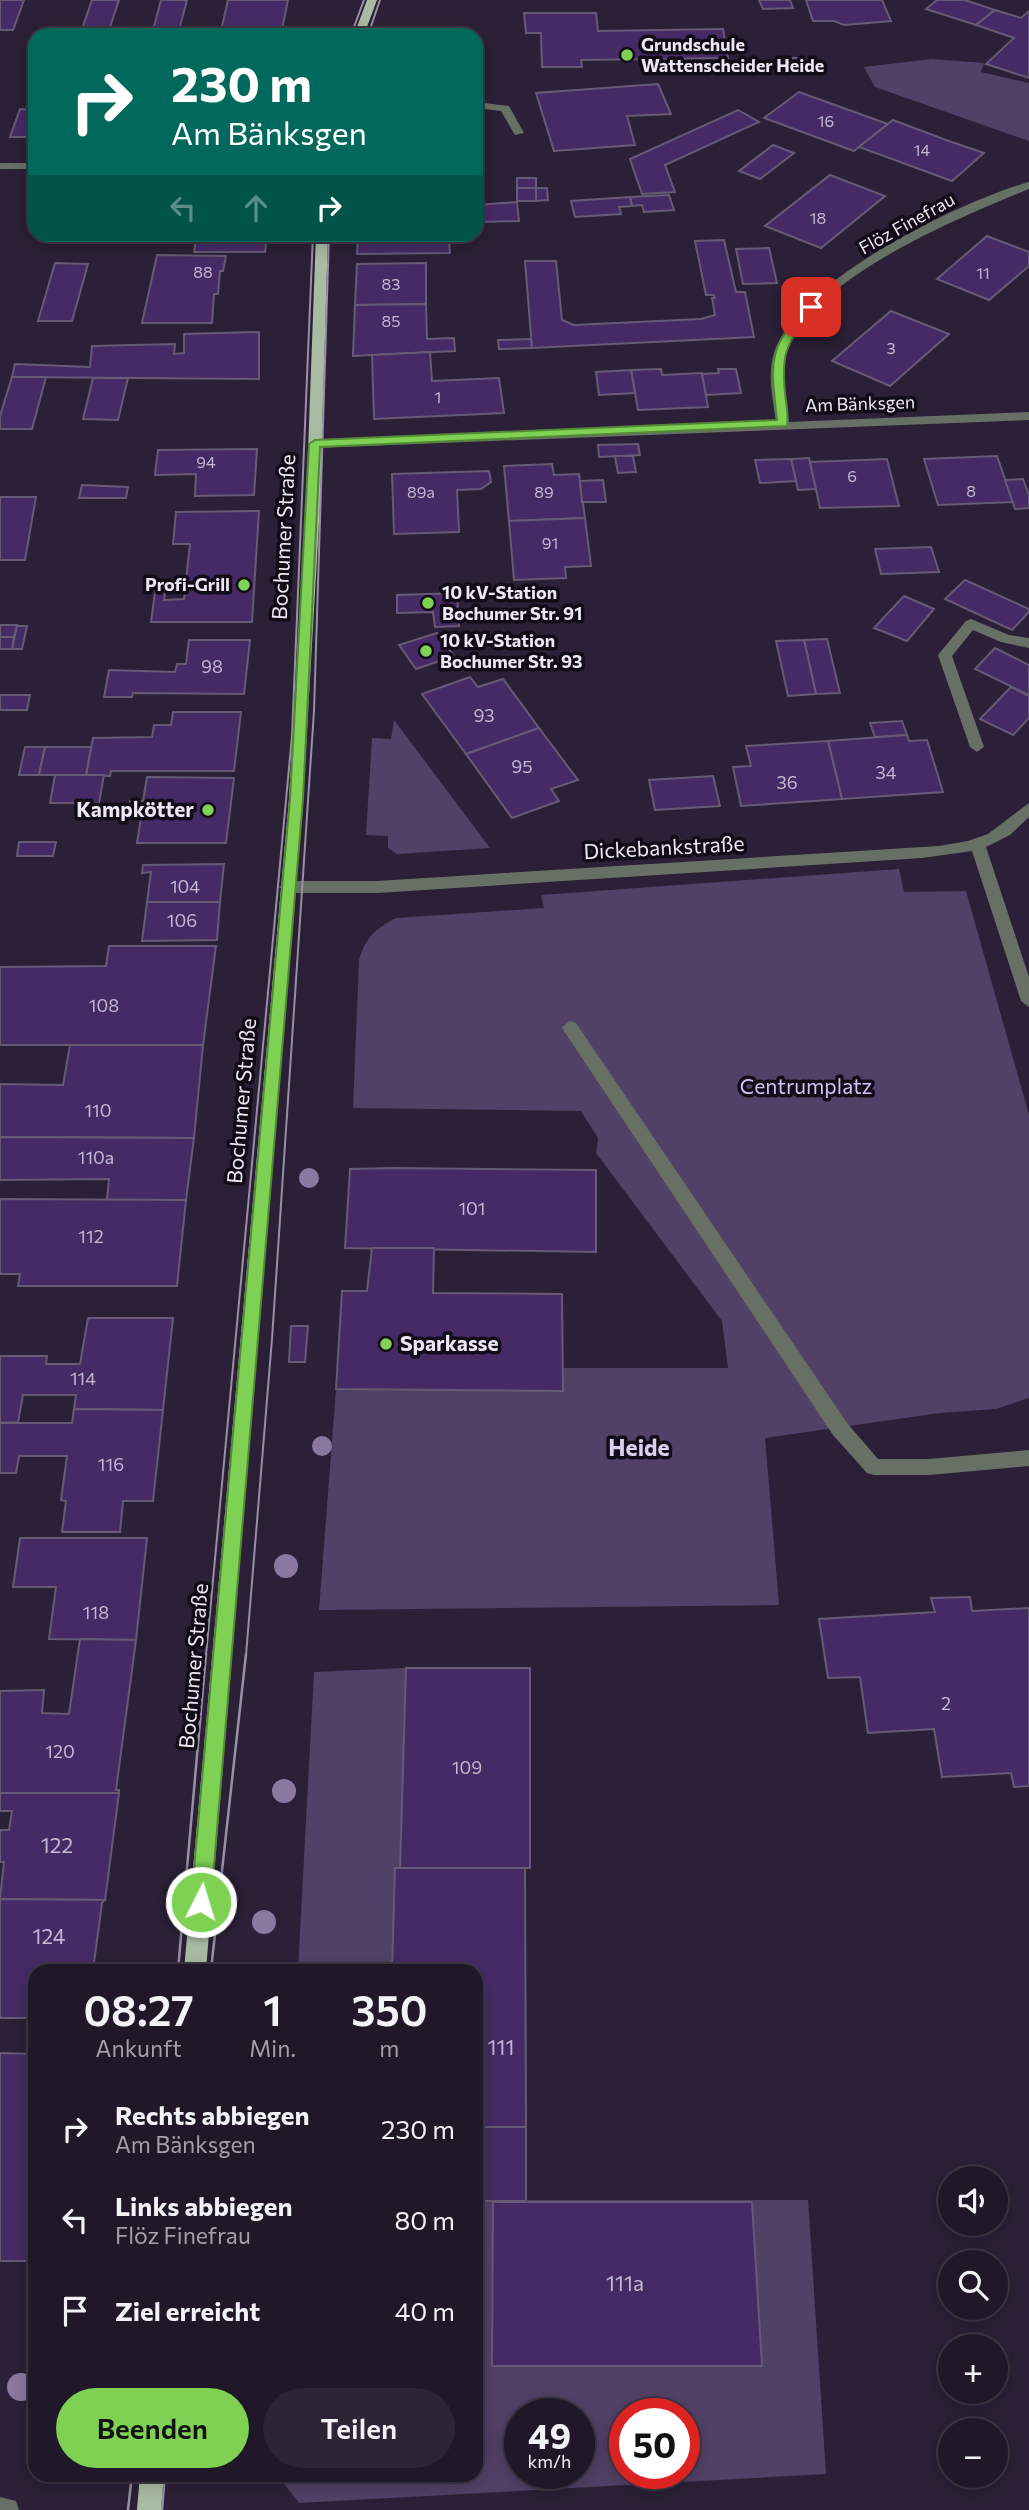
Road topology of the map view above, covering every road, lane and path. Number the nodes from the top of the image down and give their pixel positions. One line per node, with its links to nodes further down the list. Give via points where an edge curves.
1 (372, 0): 2 (main road)
2 (362, 28)
3 (483, 106): 4 (street, via 505,108)
4 (519, 133)
5 (0, 166): 6 (street)
6 (28, 166)
7 (1029, 185): 10 (street, Flöz Finefrau, via 904,241 811,307 788,333 780,351 777,370)
8 (322, 242): 11 (main road, Bochumer Straße)
9 (1029, 416): 10 (street, Am Bänksgen)
10 (783, 424): 11 (street, Am Bänksgen)
11 (315, 444): 16 (main road, Bochumer Straße, via 303,707)
12 (1029, 643): 13 (street, via 971,624 945,655)
13 (978, 747)
14 (1029, 808): 15 (street, Dickebankstraße)
15 (978, 847): 16 (street, Dickebankstraße, via 377,887); 17 (street)
16 (287, 887): 20 (main road, Bochumer Straße)
17 (1029, 1000)
18 (570, 1027): 19 (street, via 840,1429 874,1466 929,1467)
19 (1029, 1458)
20 (196, 1964)
21 (151, 2482): 24 (main road)
22 (0, 2509): 23 (street)
23 (6, 2510)
24 (149, 2510)

